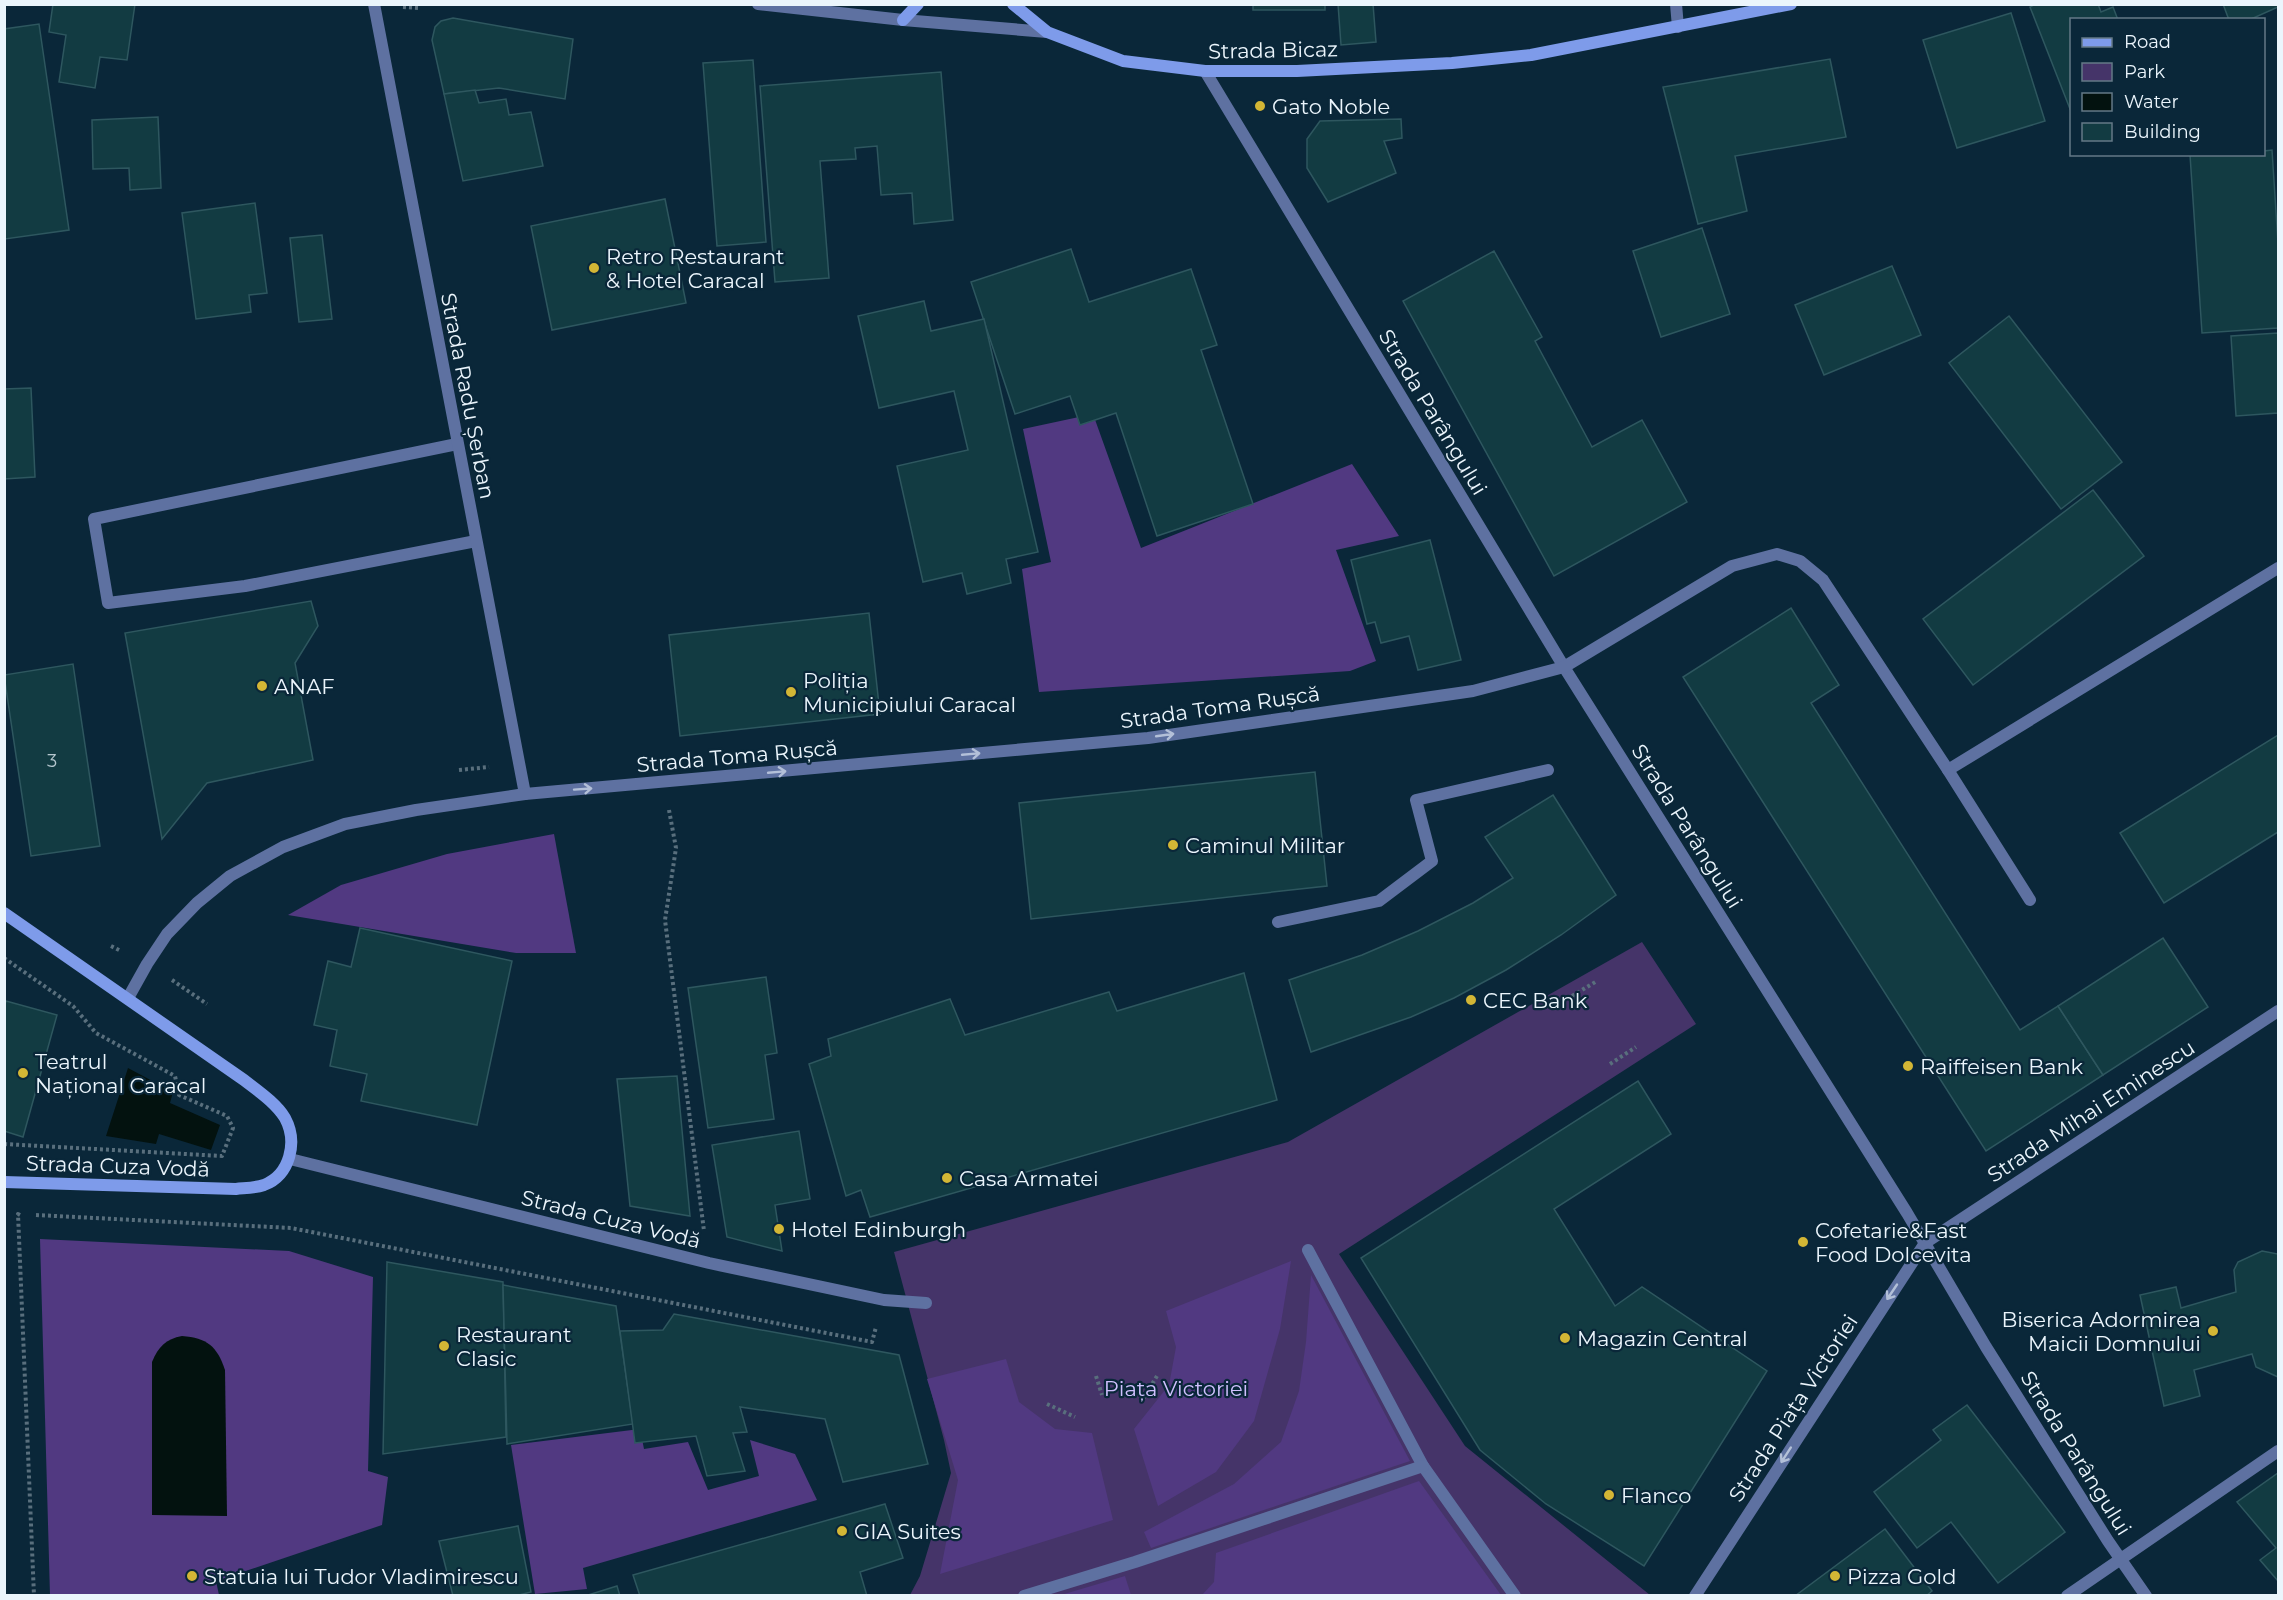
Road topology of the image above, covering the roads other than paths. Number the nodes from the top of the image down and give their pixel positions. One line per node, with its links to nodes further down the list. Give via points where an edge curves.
1 (374, 4): 11 (street, Strada Radu Șerban)
2 (758, 4): 7 (street, Strada Bicaz)
3 (918, 4): 7 (main road)
4 (1013, 4): 9 (main road)
5 (1676, 4): 8 (street)
6 (1791, 4): 8 (main road, Strada Bicaz)
7 (903, 20): 9 (street, Strada Bicaz)
8 (1678, 27): 10 (main road, Strada Bicaz, via 1531,55 1463,62 1297,71)
9 (1047, 32): 10 (main road, Strada Bicaz, via 1123,61)
10 (1204, 71): 14 (street, Strada Parângului)
11 (457, 444): 12 (street, Strada Radu Șerban); 12 (street, via 94,519 108,603 245,586)
12 (476, 542): 17 (street, Strada Radu Șerban)
13 (2278, 568): 16 (street)
14 (1564, 667): 16 (street, Strada Toma Rușcă, via 1732,566 1777,554 1800,561 1823,580); 17 (street, Strada Toma Rușcă, one-way to 14, via 1148,738 1473,691); 25 (street, Strada Parângului)
15 (1548, 770): 20 (street, via 1416,800 1432,861 1379,901)
16 (1948, 770): 18 (street, Strada Toma Rușcă)
17 (525, 794): 21 (street, Strada Toma Rușcă, via 345,824 283,847 230,876 197,903 167,933)
18 (2030, 900)
19 (4, 913): 21 (main road)
20 (1278, 922)
21 (128, 998): 23 (main road, via 270,1101 285,1118 291,1138)
22 (2278, 1011): 25 (street, Strada Mihai Eminescu)
23 (290, 1159): 24 (main road, Strada Cuza Vodă, via 279,1176 263,1185 236,1190); 27 (street, Strada Cuza Vodă, via 709,1263 885,1300)
24 (4, 1182)
25 (1925, 1243): 30 (street, Strada Parângului); 33 (street, Strada Piața Victoriei, one-way to 33)
26 (1308, 1250): 29 (street)
27 (926, 1303)
28 (2278, 1452): 30 (street)
29 (1424, 1466): 31 (street); 32 (street)
30 (2120, 1559): 34 (street); 35 (street, Strada Parângului)
31 (1024, 1596)
32 (1515, 1596)
33 (1695, 1596)
34 (2067, 1596)
35 (2146, 1596)

